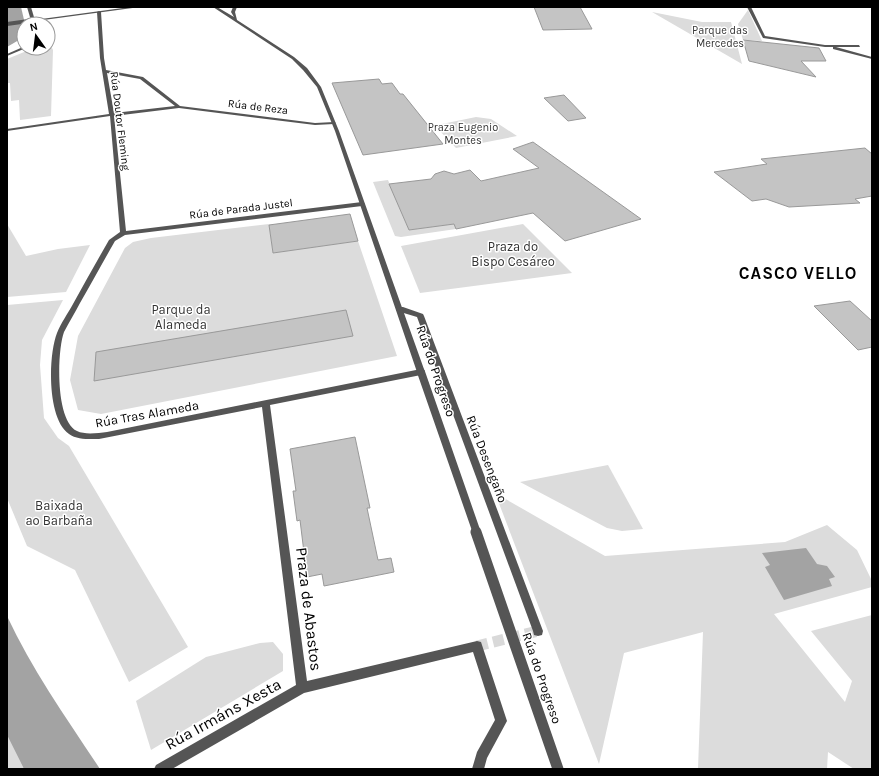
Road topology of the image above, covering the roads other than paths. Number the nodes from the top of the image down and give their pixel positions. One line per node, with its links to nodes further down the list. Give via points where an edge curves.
1 (138, 7): 5 (street)
2 (217, 7): 3 (street, Rúa do Progreso); 7 (street, Rúa do Progreso)
3 (234, 7): 7 (street, Rúa do Progreso)
4 (748, 7): 8 (street, via 764,37)
5 (99, 12): 6 (street); 11 (street, Rúa Doutor Fleming)
6 (56, 18)
7 (236, 19): 14 (street, Rúa do Progreso, via 305,69 319,87)
8 (825, 46): 9 (street); 10 (street)
9 (859, 46)
10 (872, 58)
11 (104, 71): 12 (street, via 141,78); 13 (street, Rúa Doutor Fleming)
12 (179, 107): 13 (street, Rúa de Reza); 14 (street, Rúa de Reza, via 315,124)
13 (112, 115): 15 (street, Rúa de Reza); 17 (street, Rúa Doutor Fleming)
14 (334, 123): 16 (street, Rúa do Progreso)
15 (7, 130)
16 (362, 204): 17 (street, Rúa de Parada Justel); 18 (street, Rúa do Progreso)
17 (123, 233): 20 (street, Rúa Tras Alameda, via 112,240 59,337 55,360 55,386 60,412 66,425 73,433 107,435)
18 (400, 309): 19 (street, Rúa do Progreso); 21 (street, Rúa Desengaño, via 420,316)
19 (421, 372): 20 (street, Rúa Tras Alameda); 25 (street, Rúa do Progreso, bridge)
20 (266, 404): 22 (street, Praza de Abastos)
21 (538, 631)
22 (302, 688): 23 (street, Rúa Irmáns Xesta); 24 (street, Praza de Abastos, via 477,646 501,721 481,756)
23 (162, 768)
24 (478, 769)
25 (558, 769)

